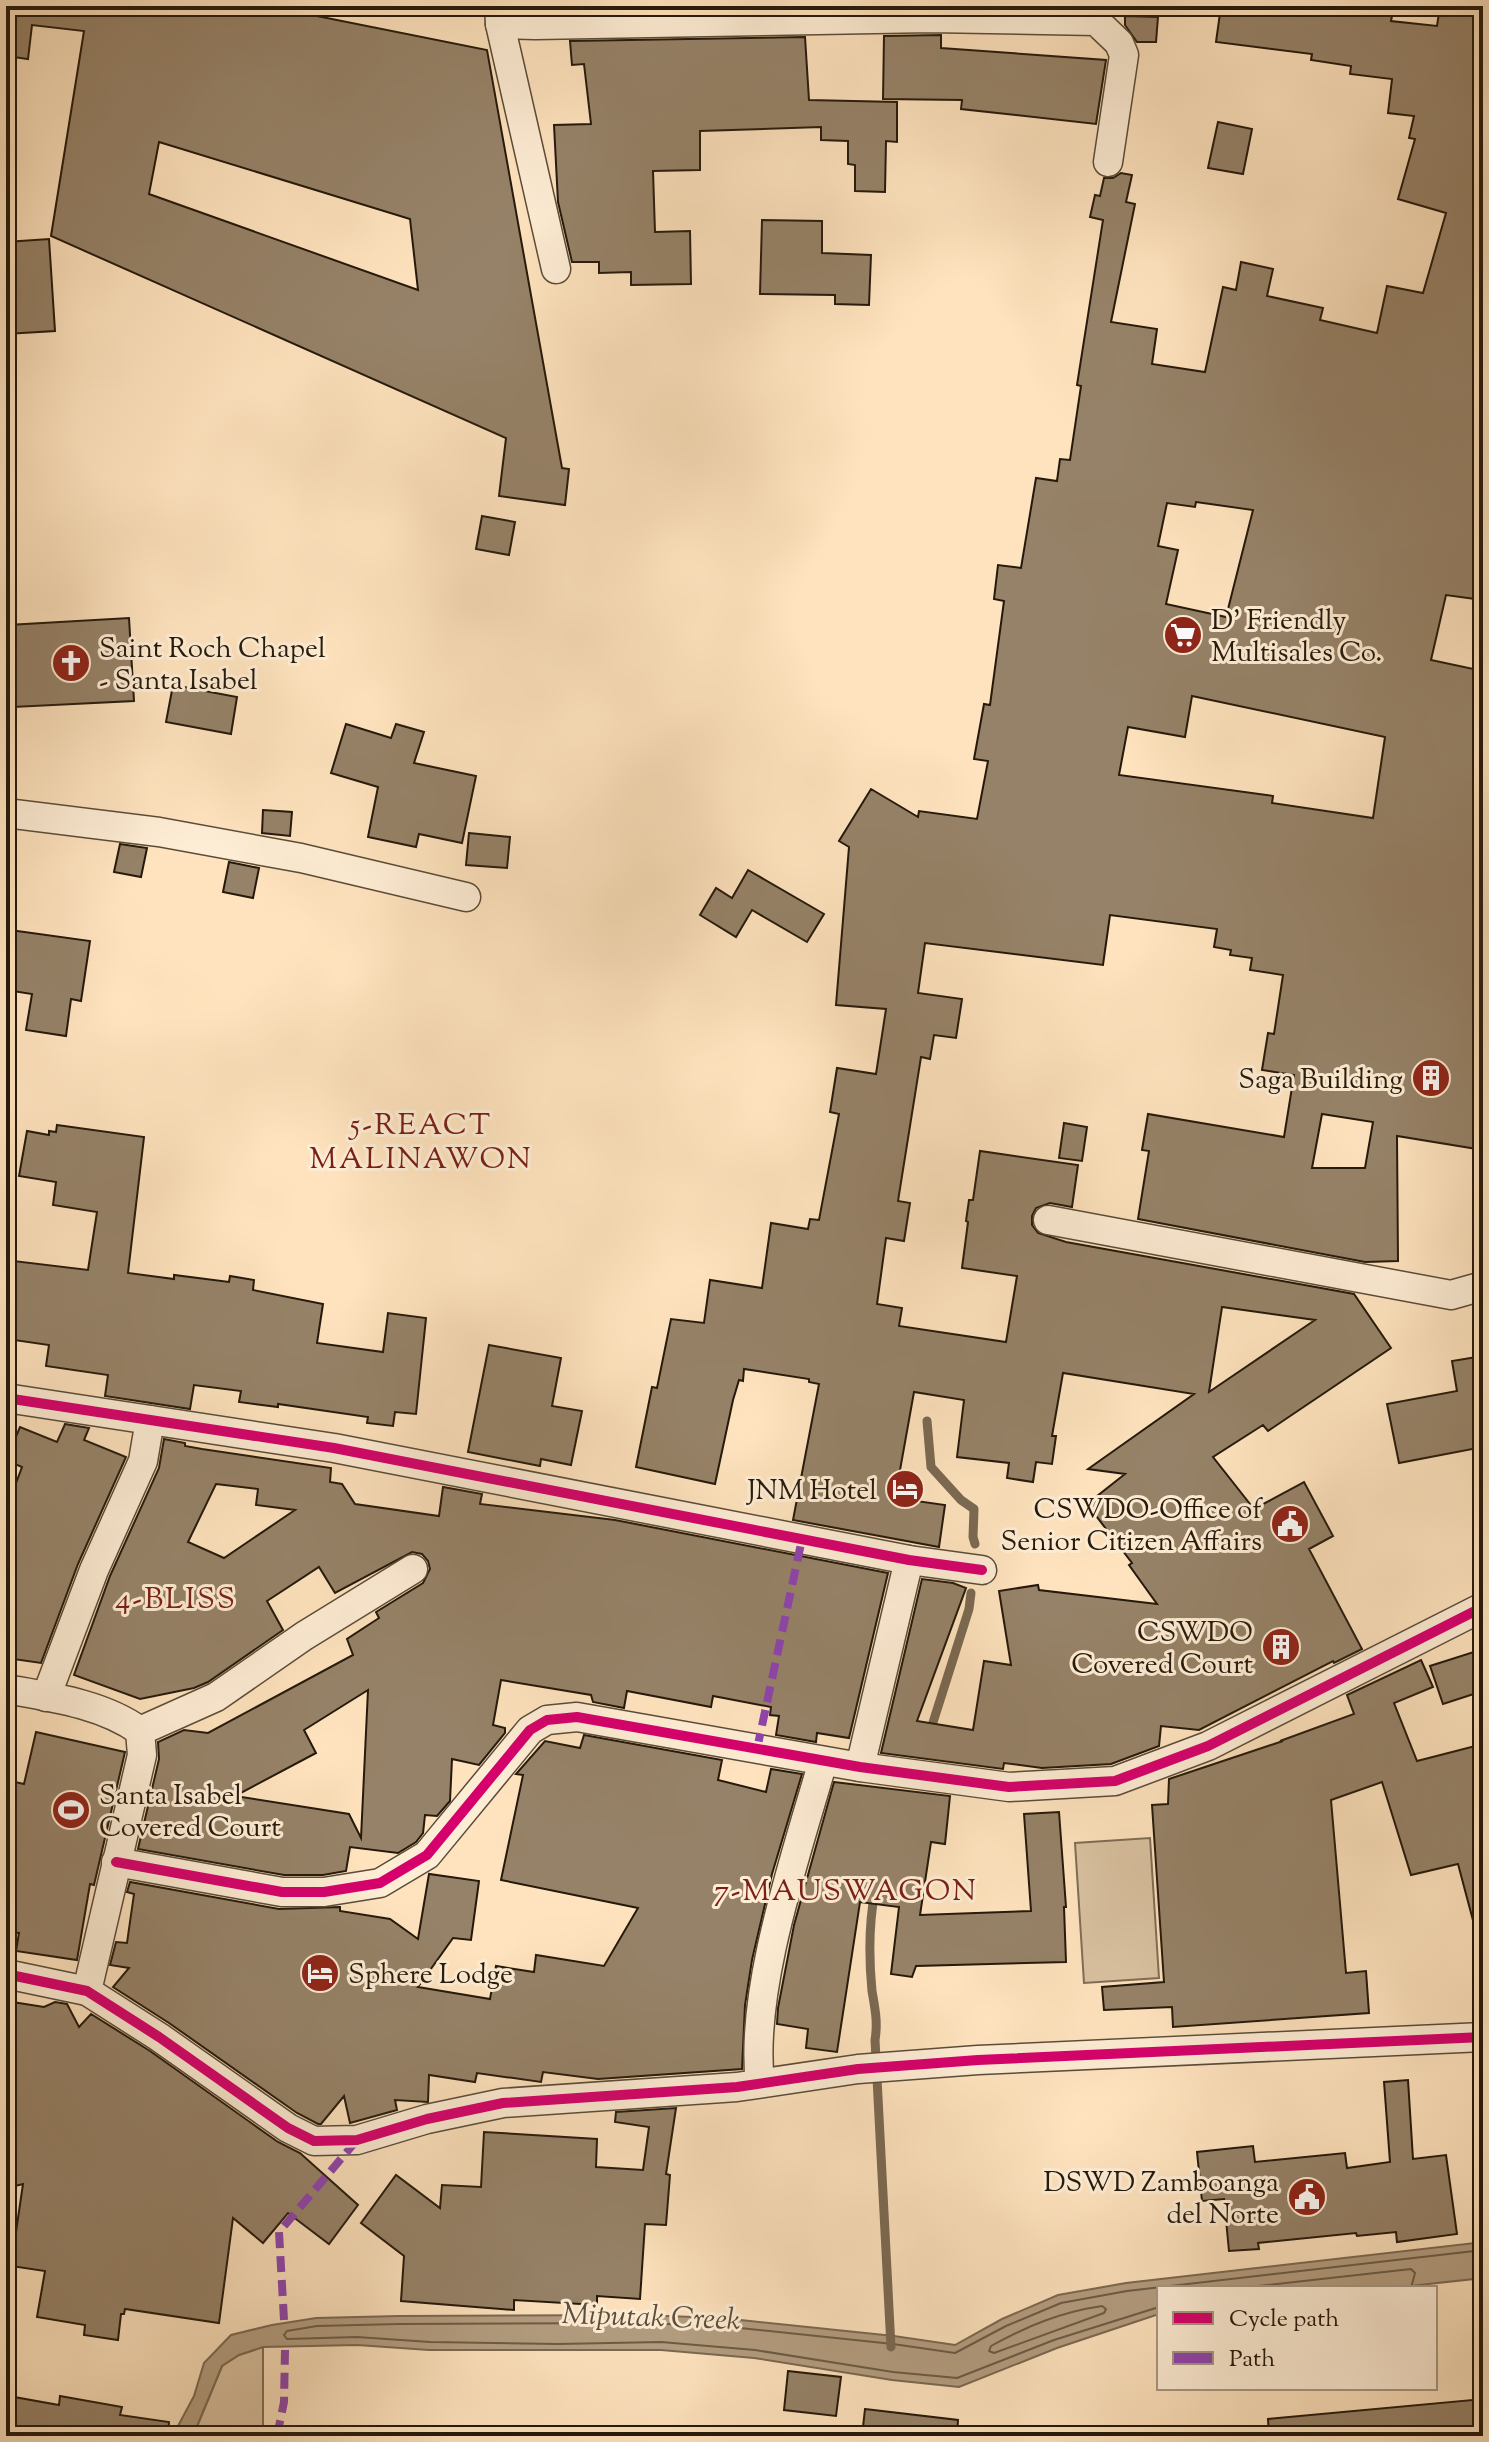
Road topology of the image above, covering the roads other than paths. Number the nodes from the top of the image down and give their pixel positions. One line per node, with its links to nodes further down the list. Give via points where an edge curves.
1 (500, 15): 2 (street, via 1096,21 1124,55); 3 (street)
2 (1108, 162)
3 (556, 269)
4 (6, 813): 5 (street, via 258,850)
5 (466, 897)
6 (1048, 1220): 7 (street, via 1451,1295)
7 (1483, 1286)
8 (6, 1398): 9 (street)
9 (150, 1420): 10 (street, via 334,1448); 15 (street, via 143,1461)
10 (909, 1560): 12 (street); 18 (street)
11 (413, 1569): 16 (street, via 216,1697)
12 (982, 1570)
13 (1483, 1607): 18 (street, via 1208,1746 1115,1781 1009,1787)
14 (6, 1689): 15 (street)
15 (46, 1697): 16 (street, via 128,1722)
16 (140, 1731): 19 (street, via 142,1755)
17 (823, 1761): 18 (street); 19 (street, via 577,1717 547,1720 530,1730 427,1855 380,1883 282,1892); 25 (street, via 773,1947 759,2041)
18 (860, 1767)
19 (116, 1862): 21 (street)
20 (6, 1974): 21 (street)
21 (87, 1991): 25 (street, via 314,2141 357,2140 503,2103)
22 (1483, 2021): 24 (street)
23 (1483, 2037): 24 (street)
24 (1410, 2042): 25 (street, via 978,2060)
25 (760, 2083)

